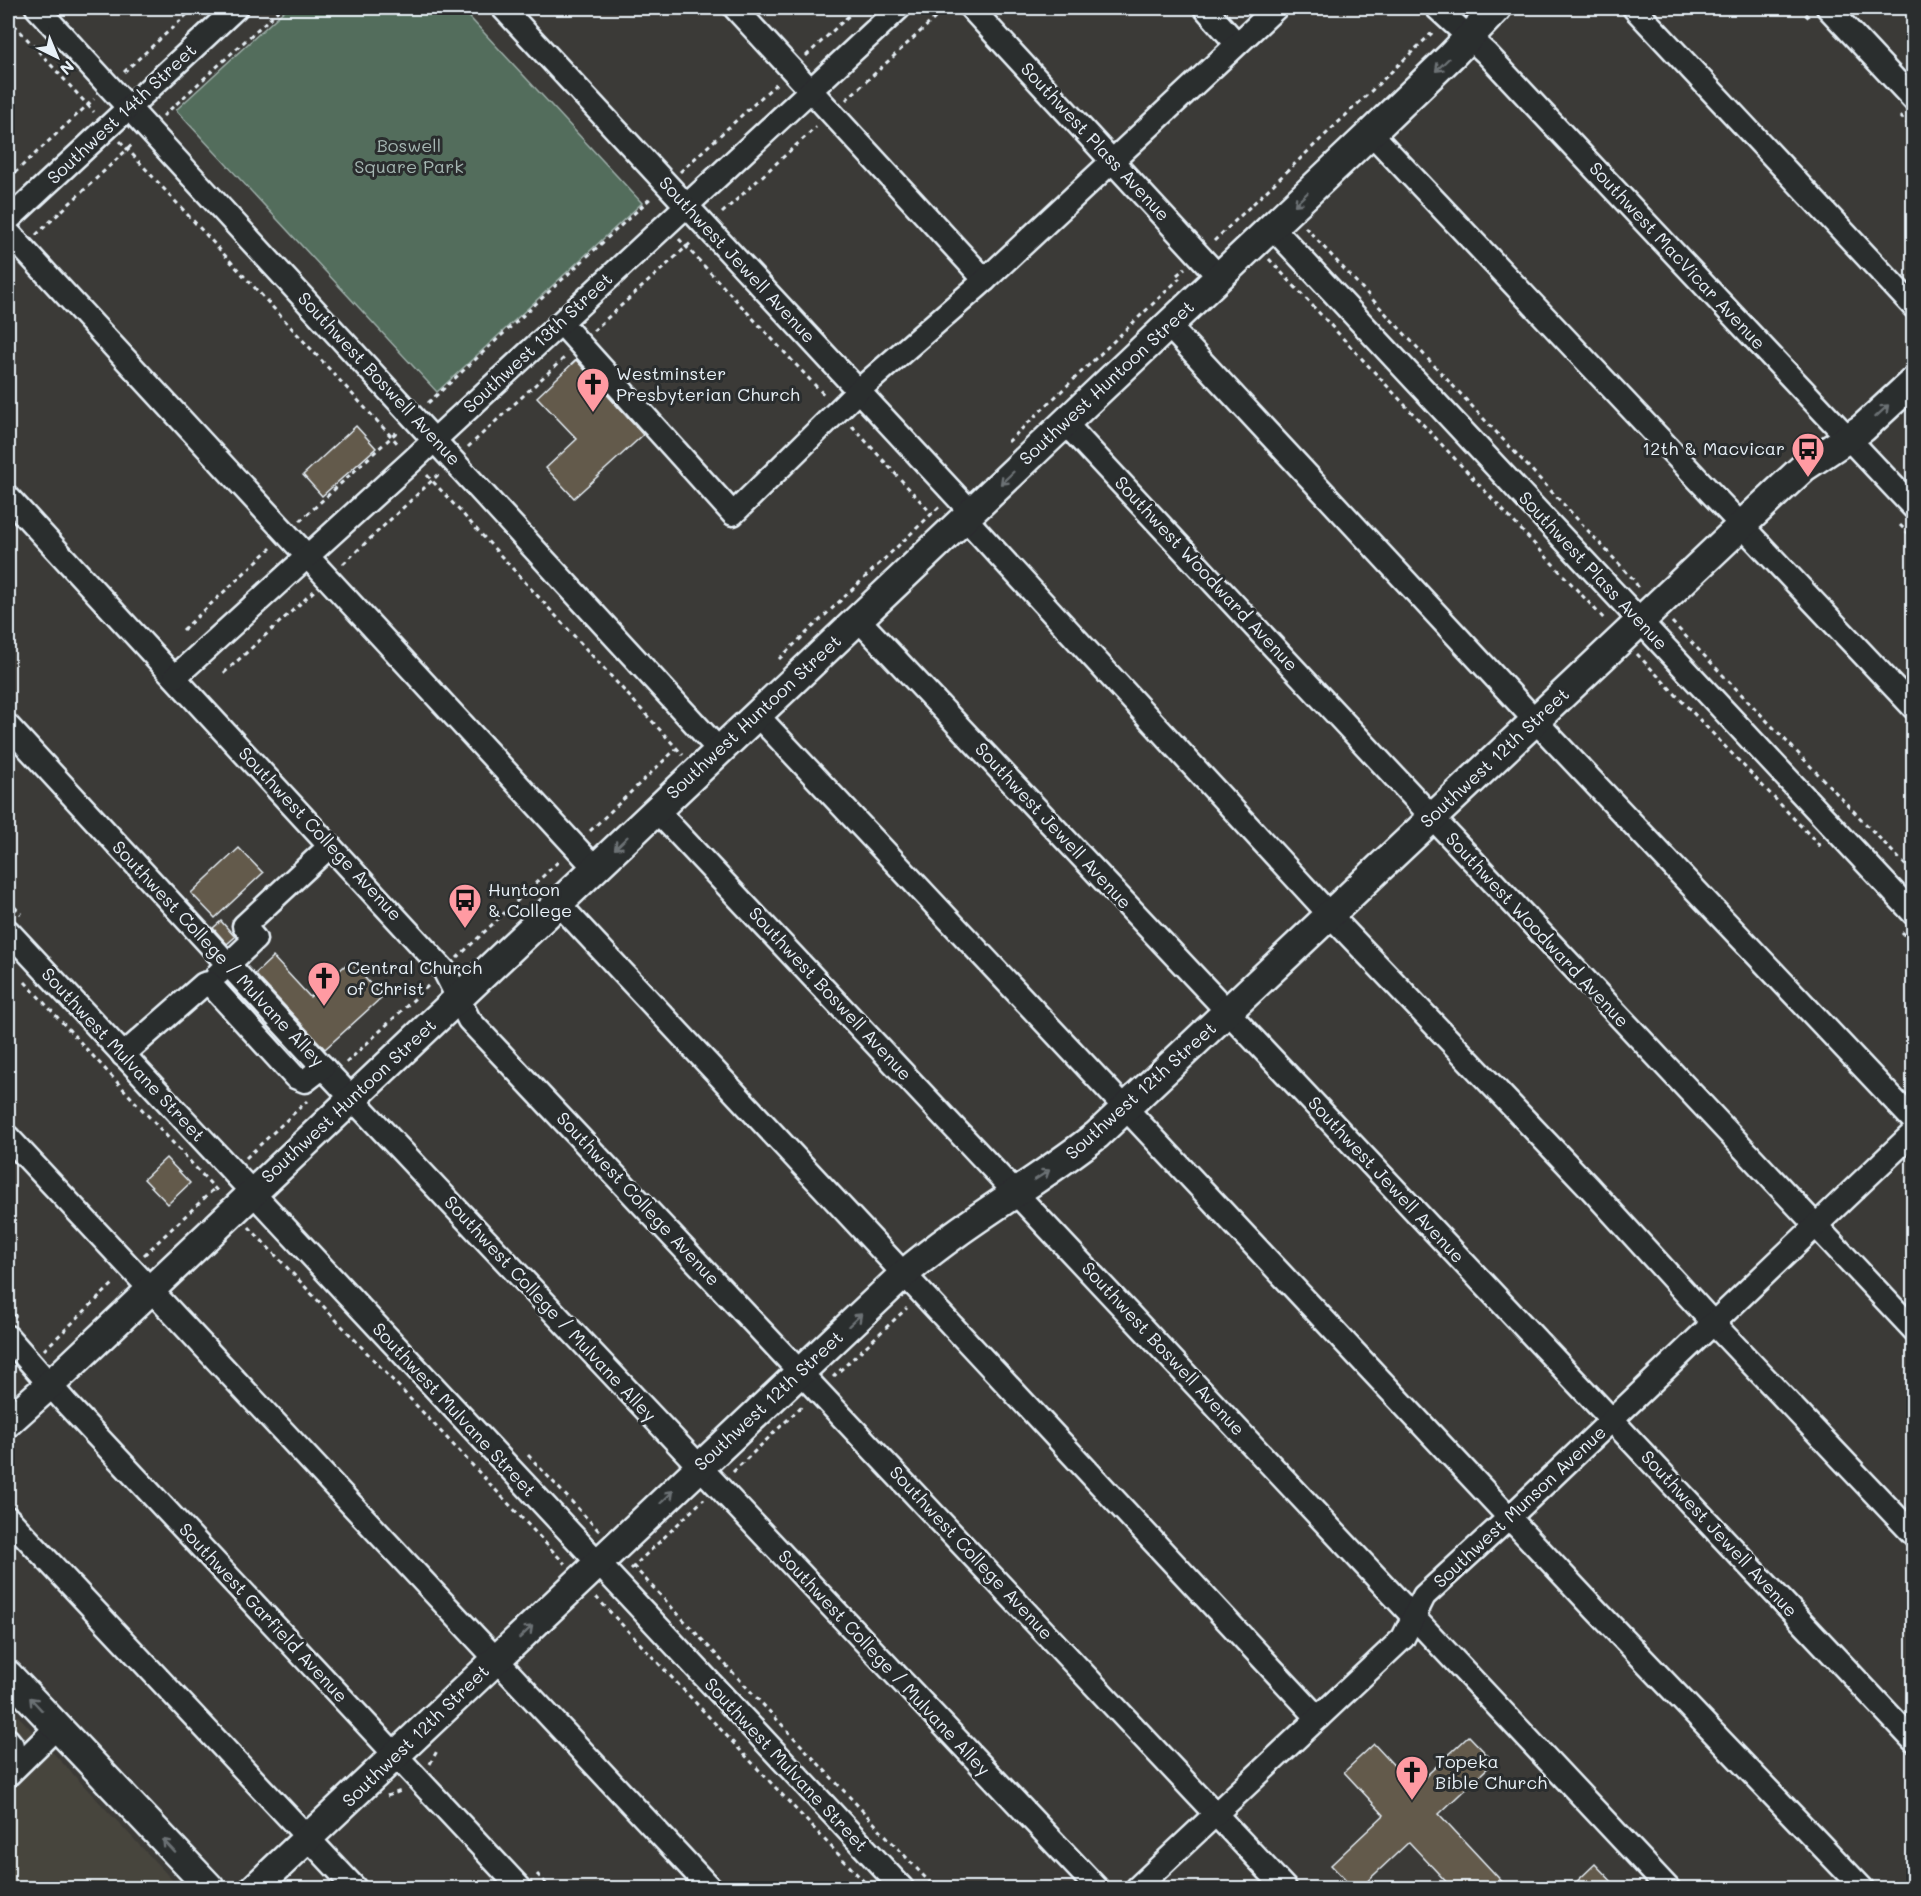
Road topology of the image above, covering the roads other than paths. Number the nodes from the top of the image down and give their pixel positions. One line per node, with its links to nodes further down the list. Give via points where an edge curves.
1 (37, 8): 17 (street, Southwest Boswell Avenue)
2 (236, 8): 17 (street, Southwest 14th Street)
3 (503, 8): 20 (street, Southwest Jewell Avenue)
4 (735, 8): 15 (street)
5 (899, 8): 15 (street, Southwest 13th Street)
6 (971, 8): 19 (street, Southwest Plass Avenue)
7 (1204, 8): 14 (street)
8 (1276, 8): 14 (street)
9 (1497, 8): 13 (main road, Southwest Huntoon Street)
10 (1634, 8): 26 (street)
11 (1828, 8): 16 (street)
12 (1442, 13): 13 (street, Southwest MacVicar Avenue)
13 (1468, 38): 18 (main road, Southwest Huntoon Street, one-way to 18); 32 (street, Southwest MacVicar Avenue)
14 (1236, 43): 19 (street)
15 (811, 89): 20 (street, Southwest 13th Street); 25 (street)
16 (1914, 100)
17 (129, 108): 21 (street, Southwest 14th Street); 33 (street, Southwest Boswell Avenue)
18 (1371, 133): 22 (main road, Southwest Huntoon Street, one-way to 22); 37 (street)
19 (1112, 161): 24 (street, Southwest Plass Avenue); 25 (street)
20 (686, 205): 27 (street, Southwest 13th Street); 30 (street, Southwest Jewell Avenue)
21 (8, 220)
22 (1272, 227): 24 (main road, Southwest Huntoon Street); 40 (street, Southwest Plass Avenue)
23 (8, 232): 38 (street)
24 (1219, 277): 28 (main road, Southwest Huntoon Street)
25 (985, 280): 30 (street)
26 (1914, 307)
27 (561, 322): 30 (street, via 733,514); 33 (street, Southwest 13th Street)
28 (1168, 325): 31 (main road, Southwest Huntoon Street); 44 (street)
29 (1914, 381): 32 (main road, Southwest 12th Street, one-way to 29)
30 (858, 391): 35 (street, Southwest Jewell Avenue)
31 (1065, 423): 35 (main road, Southwest Huntoon Street, one-way to 35); 48 (street, Southwest Woodward Avenue)
32 (1848, 438): 36 (street, Southwest MacVicar Avenue); 37 (main road, Southwest 12th Street, via 1804,467)
33 (434, 440): 38 (street, Southwest 13th Street); 46 (street, Southwest Boswell Avenue)
34 (8, 497): 41 (street, Southwest College Avenue)
35 (963, 508): 39 (main road, Southwest Huntoon Street); 52 (street, Southwest Jewell Avenue)
36 (1914, 508)
37 (1742, 525): 40 (main road, Southwest 12th Street); 42 (street)
38 (306, 557): 41 (street, Southwest 13th Street); 50 (street)
39 (858, 619): 43 (main road, Southwest Huntoon Street); 58 (street, Southwest Jewell Avenue)
40 (1639, 622): 44 (main road, Southwest 12th Street); 53 (street, Southwest Plass Avenue)
41 (176, 677): 49 (street, Southwest College Avenue)
42 (1914, 708)
43 (757, 715): 46 (main road, Southwest Huntoon Street); 62 (street)
44 (1535, 720): 48 (main road, Southwest 12th Street); 63 (street)
45 (8, 726): 55 (street, Southwest College / Mulvane Alley)
46 (711, 741): 47 (main road, Southwest Huntoon Street, via 689,761)
47 (656, 810): 50 (main road, Southwest Huntoon Street, one-way to 50); 66 (street, Southwest Boswell Avenue)
48 (1432, 818): 52 (main road, Southwest 12th Street); 68 (street, Southwest Woodward Avenue)
49 (330, 846): 55 (street, via 244,926 255,939); 57 (street, Southwest College Avenue, via 444,970)
50 (595, 868): 51 (main road, Southwest Huntoon Street)
51 (558, 903): 57 (main road, Southwest Huntoon Street); 69 (street)
52 (1330, 915): 58 (main road, Southwest 12th Street); 71 (street, Southwest Jewell Avenue)
53 (1905, 921)
54 (8, 931): 59 (street, Southwest Mulvane Street)
55 (228, 964): 56 (street); 60 (street, Southwest College / Mulvane Alley)
56 (209, 983): 59 (street); 60 (street, via 295,1077 305,1081)
57 (458, 999): 61 (main road, Southwest Huntoon Street); 74 (street, Southwest College Avenue, via 469,1020)
58 (1229, 1012): 62 (main road, Southwest 12th Street); 76 (street, Southwest Jewell Avenue)
59 (123, 1055): 67 (street, Southwest Mulvane Street)
60 (323, 1067): 61 (street, Southwest College / Mulvane Alley)
61 (352, 1098): 67 (main road, Southwest Huntoon Street); 78 (street, Southwest College / Mulvane Alley)
62 (1126, 1108): 66 (main road, Southwest 12th Street, one-way to 62, via 1079,1149); 79 (street)
63 (1914, 1121)
64 (1914, 1132): 68 (street, Southwest Munson Avenue)
65 (8, 1137): 70 (street)
66 (1016, 1192): 69 (main road, Southwest 12th Street); 83 (street, Southwest Boswell Avenue)
67 (242, 1201): 70 (main road, Southwest Huntoon Street); 82 (street, Southwest Mulvane Street)
68 (1815, 1226): 71 (street, Southwest Munson Avenue); 72 (street, Southwest Woodward Avenue)
69 (904, 1274): 74 (main road, Southwest 12th Street, one-way to 69); 86 (street)
70 (150, 1290): 75 (main road, Southwest Huntoon Street); 84 (street)
71 (1713, 1323): 76 (street, Southwest Munson Avenue); 81 (street, Southwest Jewell Avenue)
72 (1914, 1330)
73 (8, 1337): 75 (street, Southwest Garfield Avenue)
74 (800, 1371): 78 (main road, Southwest 12th Street); 93 (street, Southwest College Avenue)
75 (49, 1384): 77 (main road, Southwest Huntoon Street); 91 (street, Southwest Garfield Avenue)
76 (1612, 1421): 79 (street, Southwest Munson Avenue); 89 (street, Southwest Jewell Avenue)
77 (8, 1422)
78 (699, 1467): 82 (main road, Southwest 12th Street, one-way to 78); 101 (street, Southwest College / Mulvane Alley)
79 (1510, 1517): 83 (street, Southwest Munson Avenue, via 1424,1596); 105 (street)
80 (8, 1518): 94 (street)
81 (1914, 1535)
82 (589, 1572): 84 (main road, Southwest 12th Street, one-way to 82); 100 (street, Southwest Mulvane Street)
83 (1414, 1617): 86 (street, Southwest Munson Avenue, via 1403,1638); 104 (street, Southwest Boswell Avenue)
84 (496, 1660): 91 (main road, Southwest 12th Street); 99 (street)
85 (8, 1675): 87 (main road, one-way to 85)
86 (1318, 1718): 93 (street, Southwest Munson Avenue)
87 (57, 1727): 92 (street); 95 (main road, one-way to 87)
88 (8, 1740): 90 (street, via 12,1745)
89 (1914, 1741)
90 (8, 1750)
91 (396, 1756): 94 (main road, Southwest 12th Street); 98 (street, Southwest Garfield Avenue)
92 (8, 1775)
93 (1216, 1815): 102 (street, Southwest Munson Avenue); 103 (street, Southwest College Avenue)
94 (308, 1839): 96 (main road, Southwest 12th Street); 97 (street)
95 (210, 1888)
96 (255, 1888)
97 (355, 1888)
98 (520, 1888)
99 (710, 1888)
100 (902, 1888)
101 (1097, 1888)
102 (1137, 1888)
103 (1285, 1888)
104 (1668, 1888)
105 (1862, 1888)

